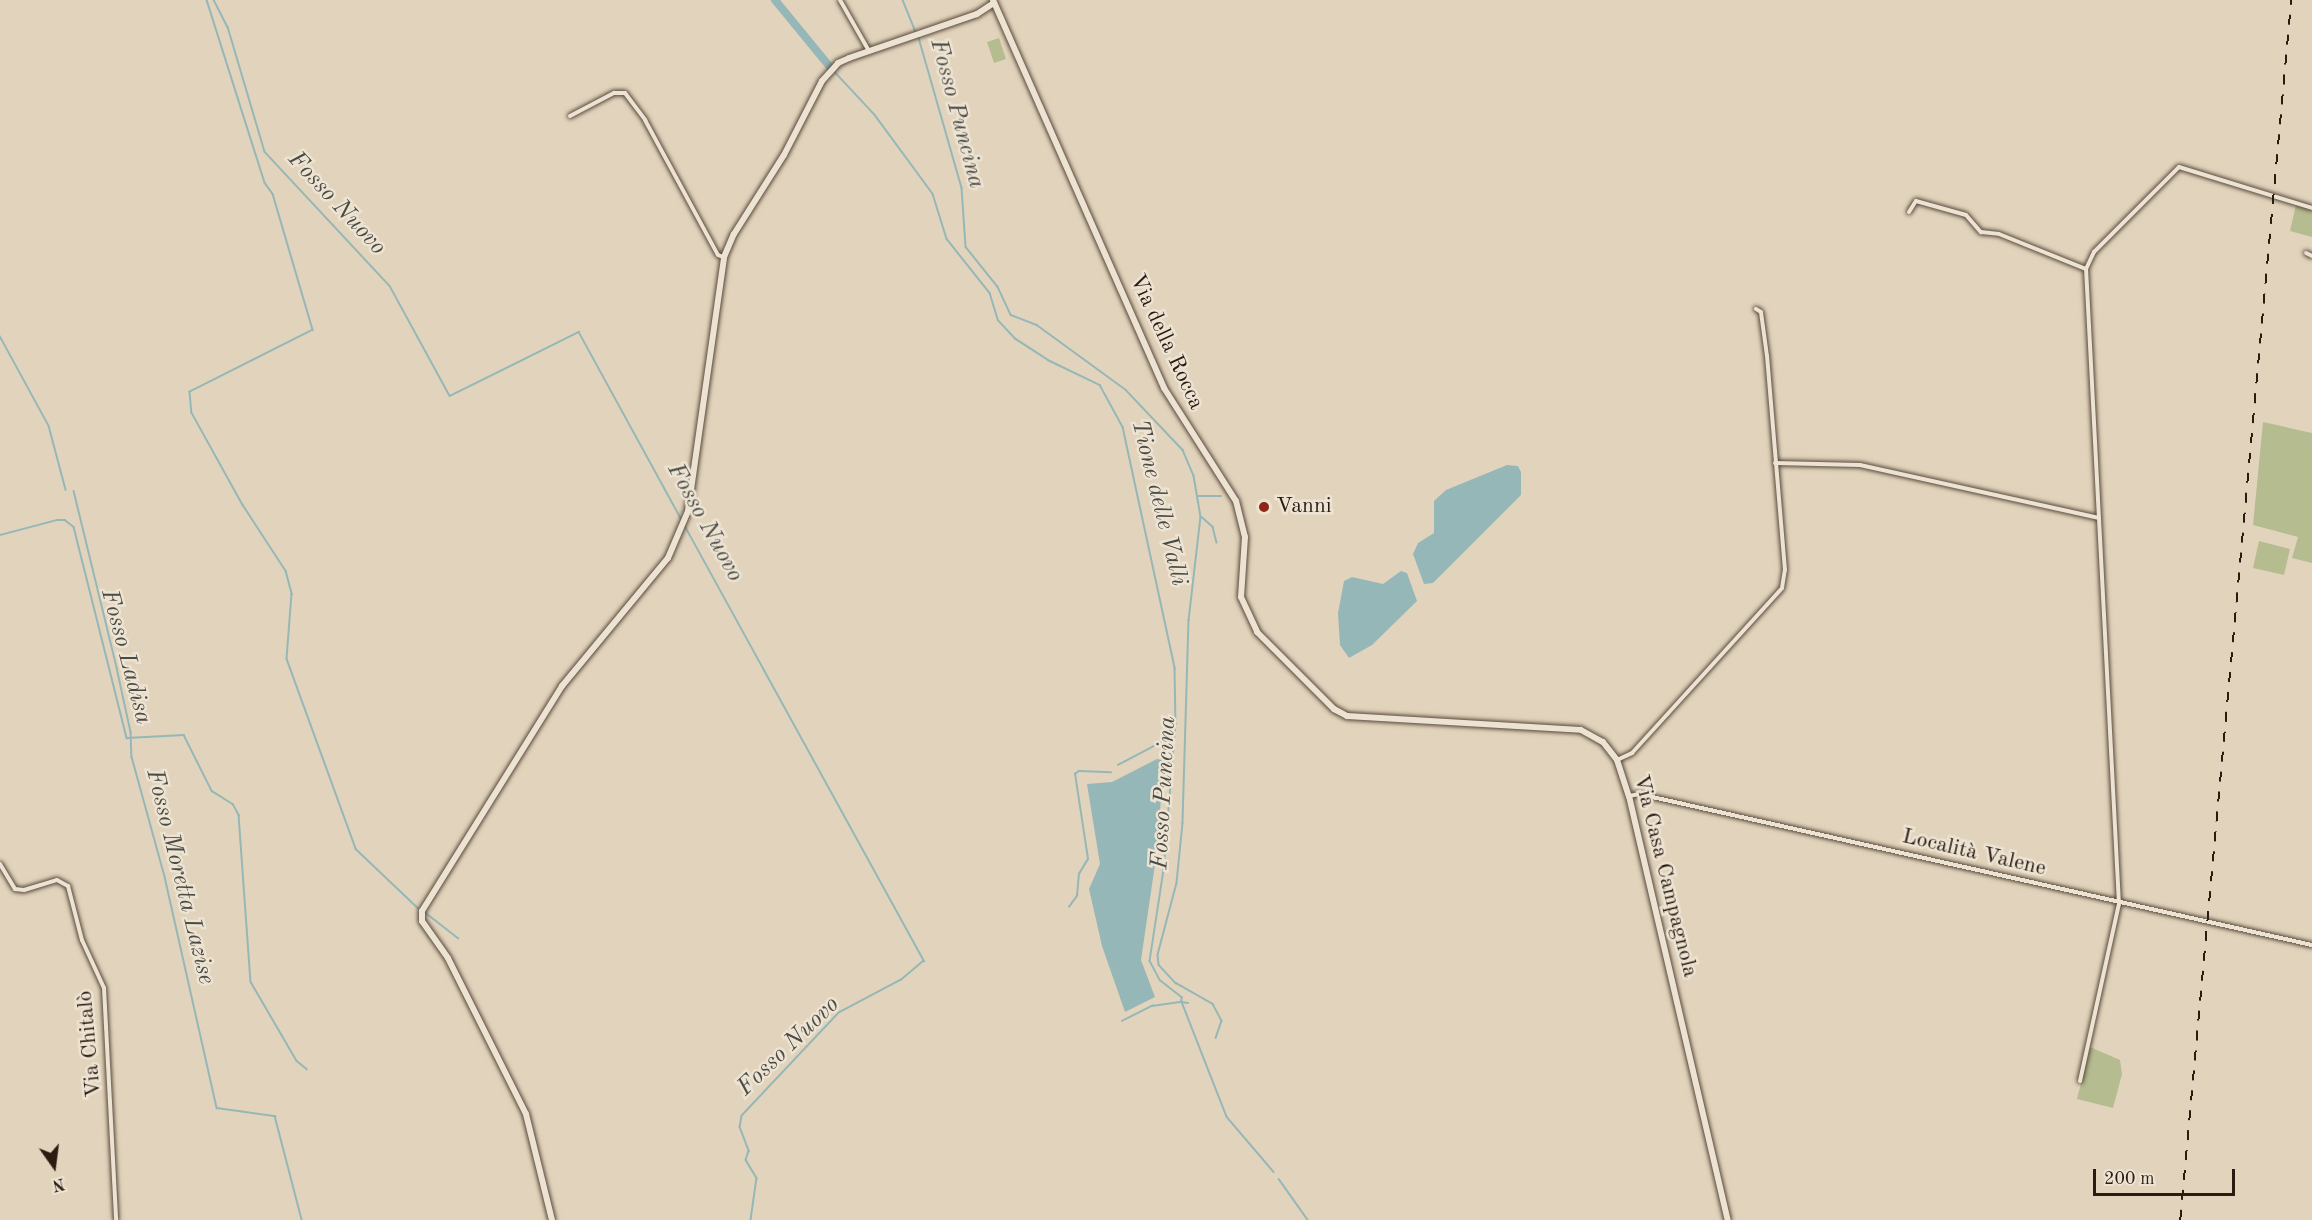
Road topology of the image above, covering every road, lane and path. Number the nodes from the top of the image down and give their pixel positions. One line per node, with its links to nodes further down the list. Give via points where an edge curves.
1 (840, 0): 3 (street)
2 (993, 2): 3 (street, via 976,14); 14 (street, Via della Rocca, via 1164,388 1236,501 1245,537 1240,584 1248,618)
3 (870, 51): 9 (street, via 838,63 812,98 784,155 734,234)
4 (570, 116): 9 (street, via 614,93 625,93 645,120 718,255)
5 (2312, 208): 10 (street, via 2179,167 2094,252)
6 (1908, 212): 10 (street, via 1916,201 1966,215 1981,232 1999,234)
7 (2306, 253): 8 (street)
8 (2312, 256)
9 (724, 257): 22 (street, via 688,511 680,533 653,579 562,686 421,916 448,958 526,1114)
10 (2086, 269): 13 (street)
11 (1756, 309): 12 (street, via 1761,312 1764,334)
12 (1775, 463): 13 (street, via 1860,465); 15 (street, via 1785,570 1782,588 1632,753)
13 (2100, 518): 18 (street)
14 (1334, 709): 15 (street, Via Casa Campagnola, via 1347,716 1371,720 1581,730 1604,742)
15 (1617, 760): 16 (street, Via Casa Campagnola)
16 (1629, 796): 18 (street, Località Valene, via 1639,794); 23 (street, Via Casa Campagnola)
17 (0, 864): 21 (street, Via Chitalò, via 15,889 57,880 68,886 82,940 104,988)
18 (2119, 903): 19 (street, Località Valene); 20 (street)
19 (2312, 945)
20 (2080, 1081)
21 (116, 1220)
22 (552, 1220)
23 (1728, 1220)

